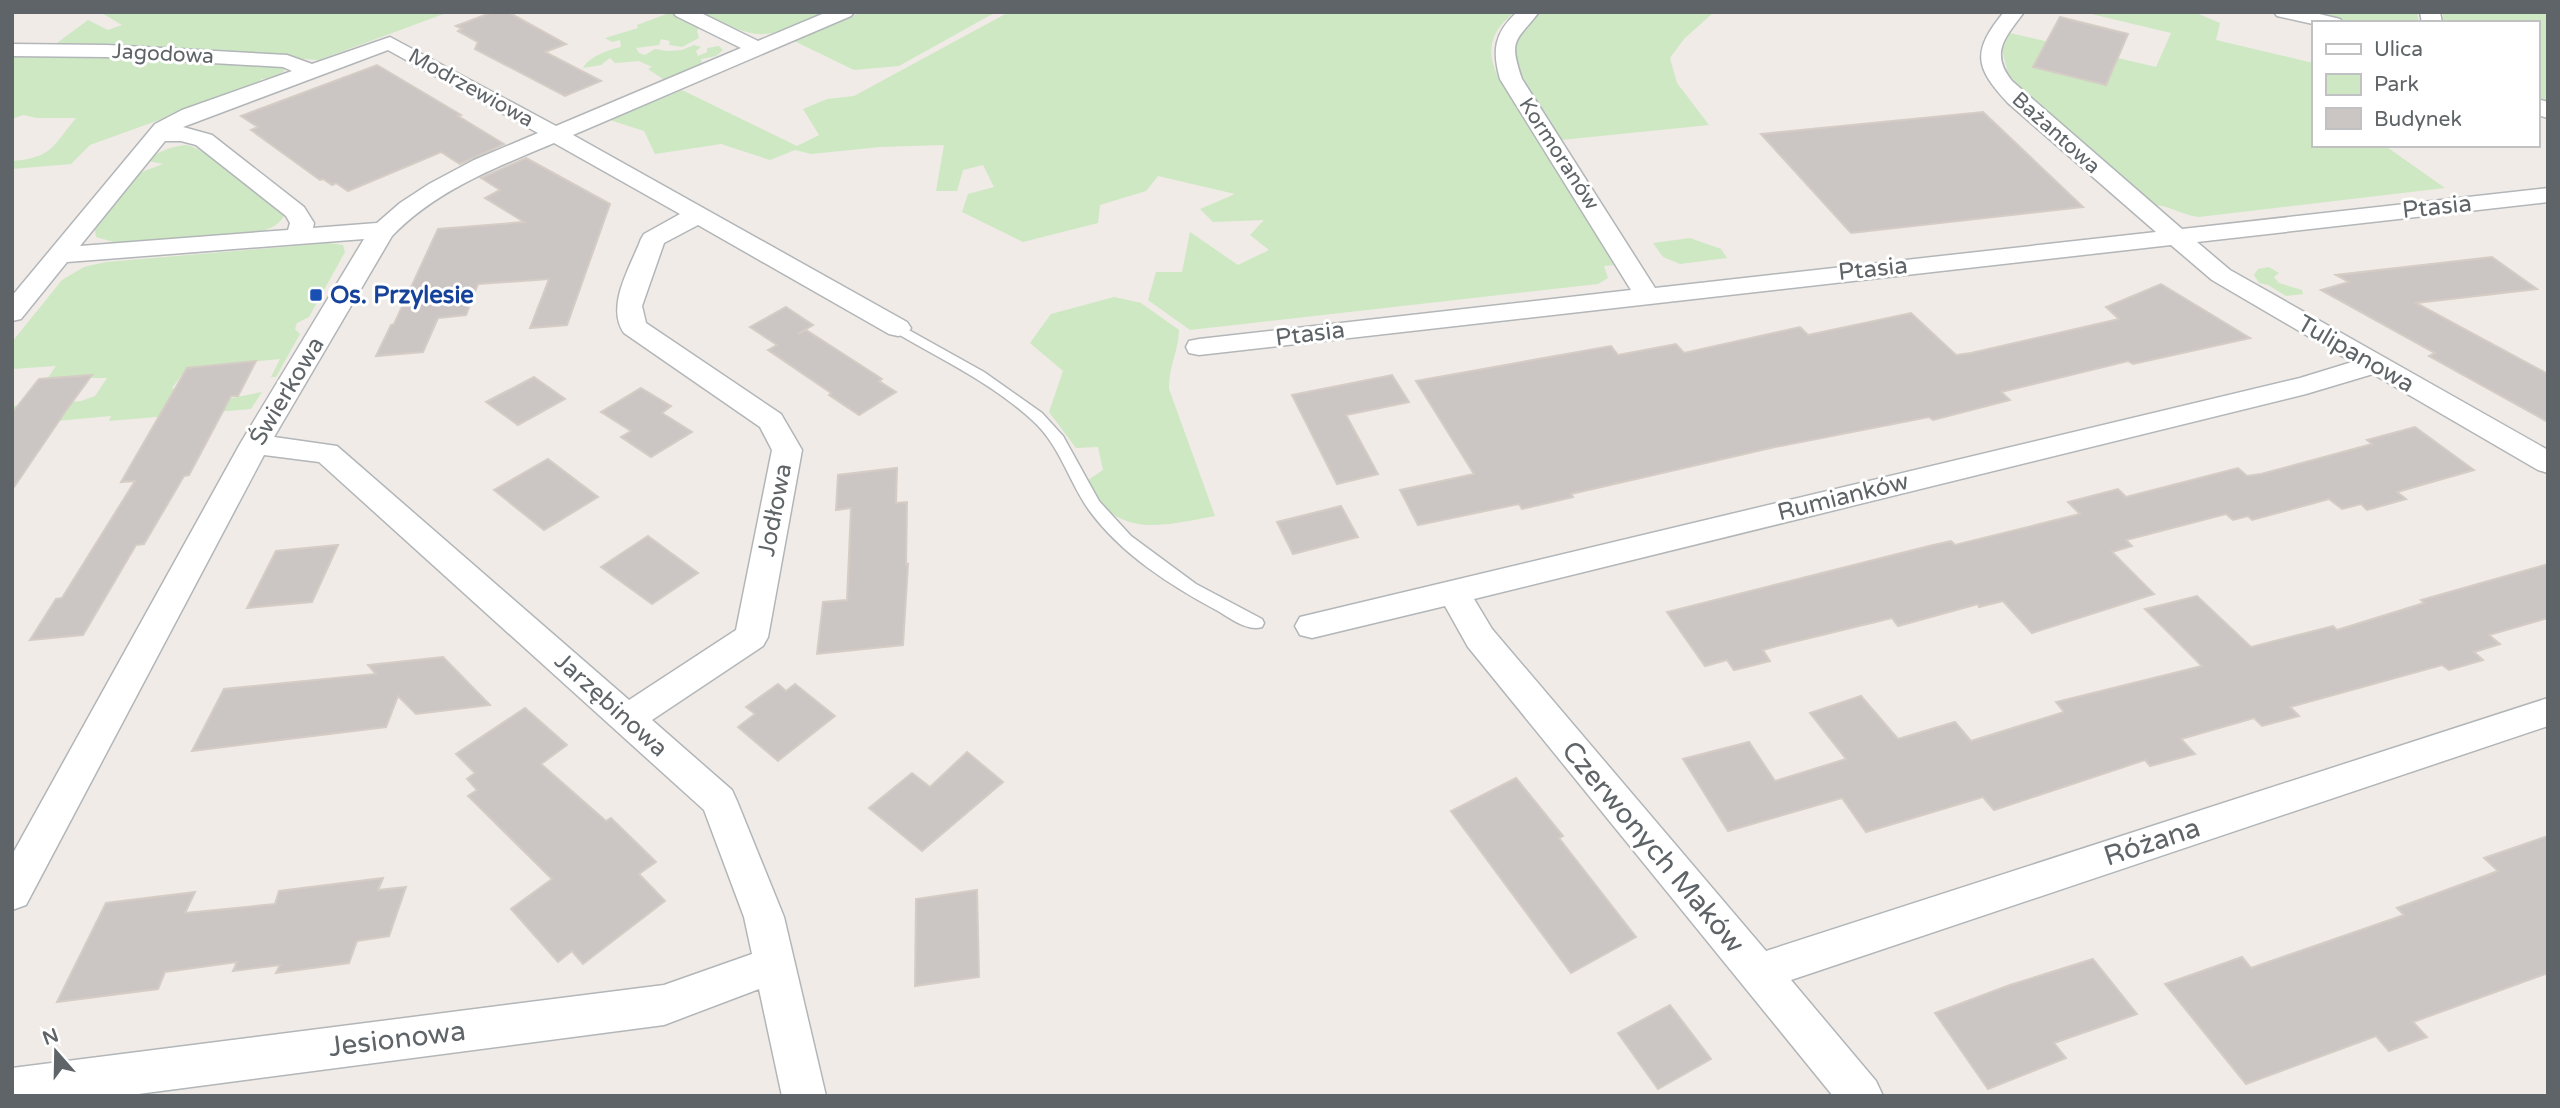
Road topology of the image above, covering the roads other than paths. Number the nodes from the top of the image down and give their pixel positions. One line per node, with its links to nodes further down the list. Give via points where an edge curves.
1 (682, 12): 7 (street)
2 (844, 12): 7 (street, Świerkowa)
3 (1529, 12): 18 (street, Kormoranów, via 1506,38 1503,52 1511,79)
4 (2014, 12): 15 (street, Bażantowa, via 1990,44 1990,61 1998,79)
5 (2284, 12): 6 (street)
6 (2324, 21)
7 (758, 49): 11 (street, Świerkowa)
8 (12, 50): 9 (street, Jagodowa, via 287,61)
9 (312, 72): 10 (street, Modrzewiowa, via 183,117); 11 (street, Modrzewiowa, via 390,43)
10 (156, 135): 16 (street, via 189,135 208,142 296,212 302,223); 17 (street, Modrzewiowa)
11 (557, 135): 13 (street, Modrzewiowa); 14 (street, Świerkowa, via 454,179)
12 (2548, 195): 15 (street, Ptasia)
13 (698, 215): 20 (street, Modrzewiowa); 29 (street, Jodłowa, via 653,239 629,306 632,327 771,421 787,450 751,637)
14 (384, 230): 16 (street); 23 (street, Świerkowa)
15 (2172, 236): 18 (street, Ptasia); 22 (street, Tulipanowa, via 2221,275)
16 (298, 237): 17 (street)
17 (59, 255): 19 (street, Modrzewiowa)
18 (1647, 295): 21 (street, Ptasia)
19 (12, 313)
20 (898, 328): 26 (lane, via 1026,406 1054,433 1094,506 1131,544 1211,602)
21 (1199, 347)
22 (2373, 365): 24 (street, Tulipanowa); 25 (street, Rumianków, via 2292,389)
23 (255, 444): 29 (street, Jarzębinowa, via 327,453); 30 (street, Świerkowa)
24 (2548, 463)
25 (1453, 591): 27 (street, Rumianków); 32 (street, Czerwonych Maków, via 1480,638)
26 (1256, 623)
27 (1312, 626)
28 (2548, 712): 32 (street, Różana)
29 (627, 719): 31 (street, Jarzębinowa, via 719,802 764,916)
30 (12, 893)
31 (775, 964): 33 (street, Jesionowa, via 664,1005); 34 (street, Jarzębinowa)
32 (1757, 973): 35 (street, Czerwonych Maków)
33 (12, 1089)
34 (804, 1096)
35 (1861, 1096)

